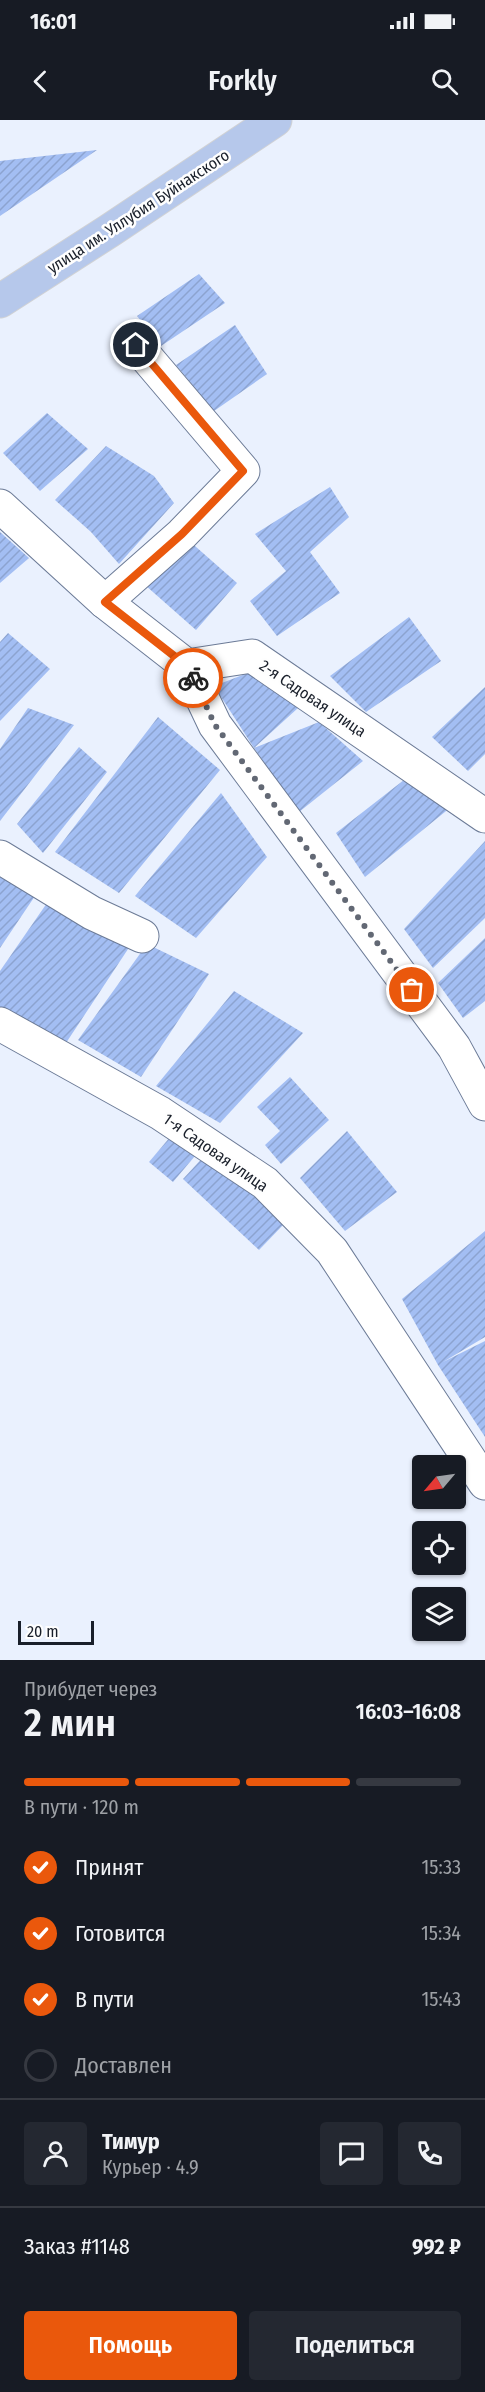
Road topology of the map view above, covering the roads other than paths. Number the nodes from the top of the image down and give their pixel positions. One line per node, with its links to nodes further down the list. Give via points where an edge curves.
1 (275, 120): 2 (main road, улица им. Уллубия Буйнакского)
2 (0, 301)
3 (136, 345): 5 (street, via 243,471 182,534)
4 (0, 506): 5 (street)
5 (105, 602): 6 (street)
6 (187, 666): 7 (street, 2-я Садовая улица, via 252,656); 11 (street, via 215,725 454,1047)
7 (485, 816)
8 (0, 857): 9 (street, via 92,913)
9 (142, 936)
10 (0, 1024): 12 (street, 1-я Садовая улица, via 160,1113 265,1184 332,1251)
11 (485, 1104)
12 (485, 1483)

